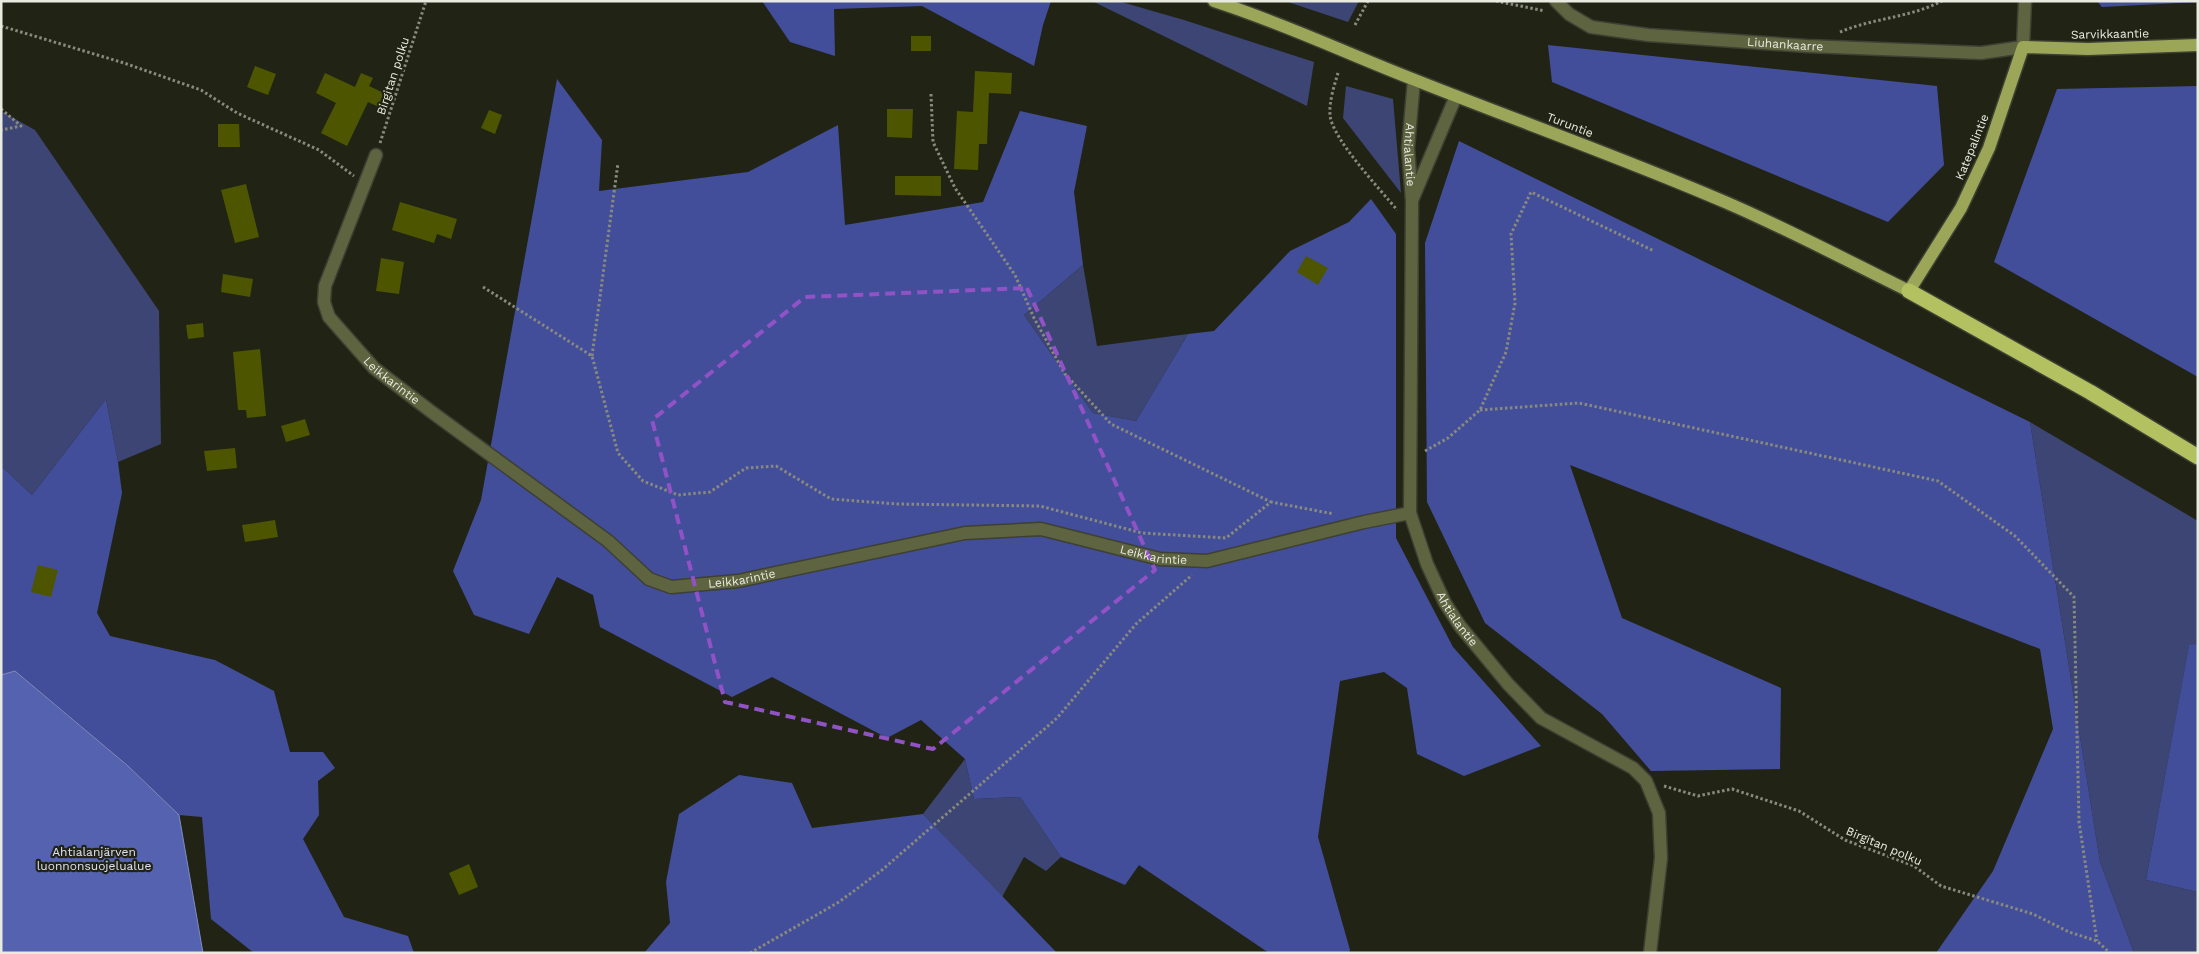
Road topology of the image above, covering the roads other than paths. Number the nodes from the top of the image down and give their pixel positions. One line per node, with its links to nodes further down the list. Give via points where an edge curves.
1 (1214, 1): 6 (main road, Turuntie, via 1255,14)
2 (1556, 1): 5 (street, Liuhankaarre, via 1569,14 1591,27 1668,36 1981,53)
3 (2025, 1): 5 (street, Katepalintie)
4 (2198, 45): 5 (main road, Sarvikkaantie)
5 (2023, 47): 10 (main road, Katepalintie, via 1989,148 1961,208)
6 (1414, 80): 7 (main road, Turuntie); 9 (street, Ahtialantie, via 1408,148)
7 (1456, 96): 9 (street, Ahtialantie); 10 (main road, Turuntie, via 1723,201)
8 (376, 155): 12 (street, Leikkarintie, via 325,286 324,302 329,317 374,368 608,541 649,579 671,587 720,583 965,532 1041,529 1160,559 1207,561)
9 (1412, 201): 12 (street, Ahtialantie)
10 (1909, 291): 11 (highway, via 2090,392)
11 (2198, 457)
12 (1410, 513): 13 (street, Ahtialantie, via 1427,564 1445,603 1508,684 1541,718 1633,768 1646,781 1659,813 1661,858)
13 (1650, 953)

